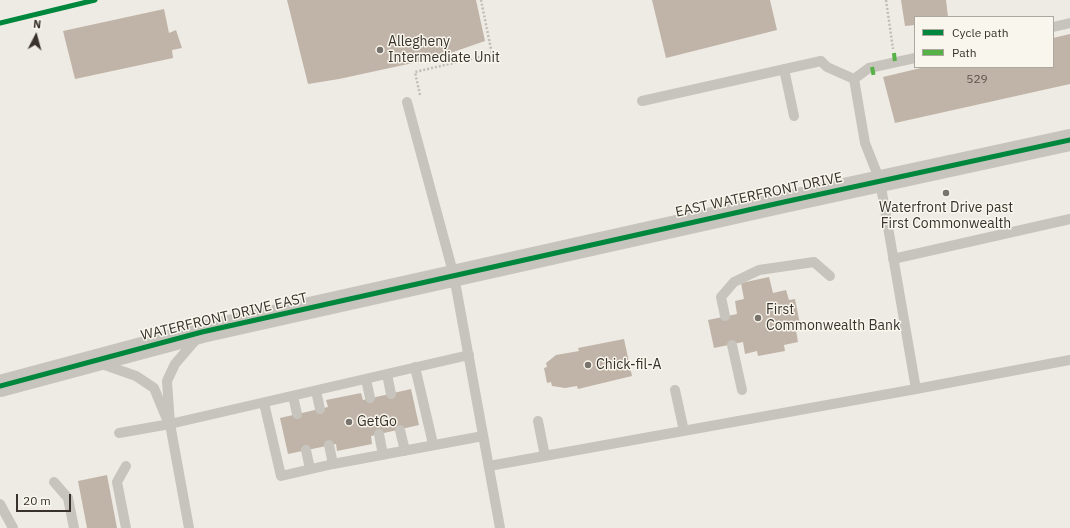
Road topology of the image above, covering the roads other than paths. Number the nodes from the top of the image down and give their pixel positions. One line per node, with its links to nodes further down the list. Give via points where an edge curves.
1 (1070, 23): 2 (lane)
2 (1054, 27)
3 (914, 58): 5 (lane, via 869,68)
4 (784, 70): 5 (lane, via 821,61 827,67); 6 (lane); 8 (lane)
5 (854, 79): 10 (lane, via 865,143)
6 (642, 101)
7 (407, 102): 13 (lane)
8 (794, 116)
9 (1070, 140): 10 (street, EAST WATERFRONT DRIVE)
10 (880, 181): 12 (lane); 13 (street, EAST WATERFRONT DRIVE)
11 (1070, 219): 12 (lane)
12 (894, 259): 25 (lane)
13 (454, 276): 16 (street, WATERFRONT DRIVE EAST); 18 (lane)
14 (830, 276): 15 (lane, via 814,262 759,270 734,282 721,297)
15 (725, 316)
16 (202, 332): 20 (street, WATERFRONT DRIVE EAST); 36 (lane, via 175,364 167,381)
17 (732, 344): 27 (lane)
18 (468, 355): 21 (lane); 41 (lane)
19 (1070, 360): 25 (lane)
20 (93, 361): 24 (street, WATERFRONT DRIVE EAST); 36 (lane, via 136,376 154,388)
21 (416, 367): 22 (lane); 42 (lane)
22 (387, 374): 23 (lane); 29 (lane)
23 (366, 379): 28 (lane); 31 (lane)
24 (0, 386)
25 (916, 389): 38 (lane)
26 (675, 390): 38 (lane)
27 (742, 390)
28 (316, 391): 30 (lane); 33 (lane)
29 (391, 394)
30 (292, 396): 32 (lane); 34 (lane)
31 (370, 398)
32 (264, 402): 36 (lane); 51 (lane, via 281,476)
33 (320, 409)
34 (297, 414)
35 (538, 421): 47 (lane)
36 (170, 424): 39 (lane); 57 (lane)
37 (400, 430): 45 (lane)
38 (684, 431): 47 (lane)
39 (119, 433)
40 (379, 434): 46 (lane)
41 (483, 436): 42 (lane); 50 (lane)
42 (434, 444): 45 (lane)
43 (329, 445): 48 (lane)
44 (306, 450): 51 (lane)
45 (405, 451): 46 (lane)
46 (383, 455): 48 (lane)
47 (545, 456): 50 (lane)
48 (333, 464): 51 (lane)
49 (126, 466): 56 (lane, via 117,482)
50 (489, 466): 58 (lane)
51 (310, 469)
52 (54, 482): 55 (lane, via 68,498)
53 (0, 504): 54 (lane)
54 (13, 528)
55 (74, 528)
56 (126, 528)
57 (189, 528)
58 (500, 528)

